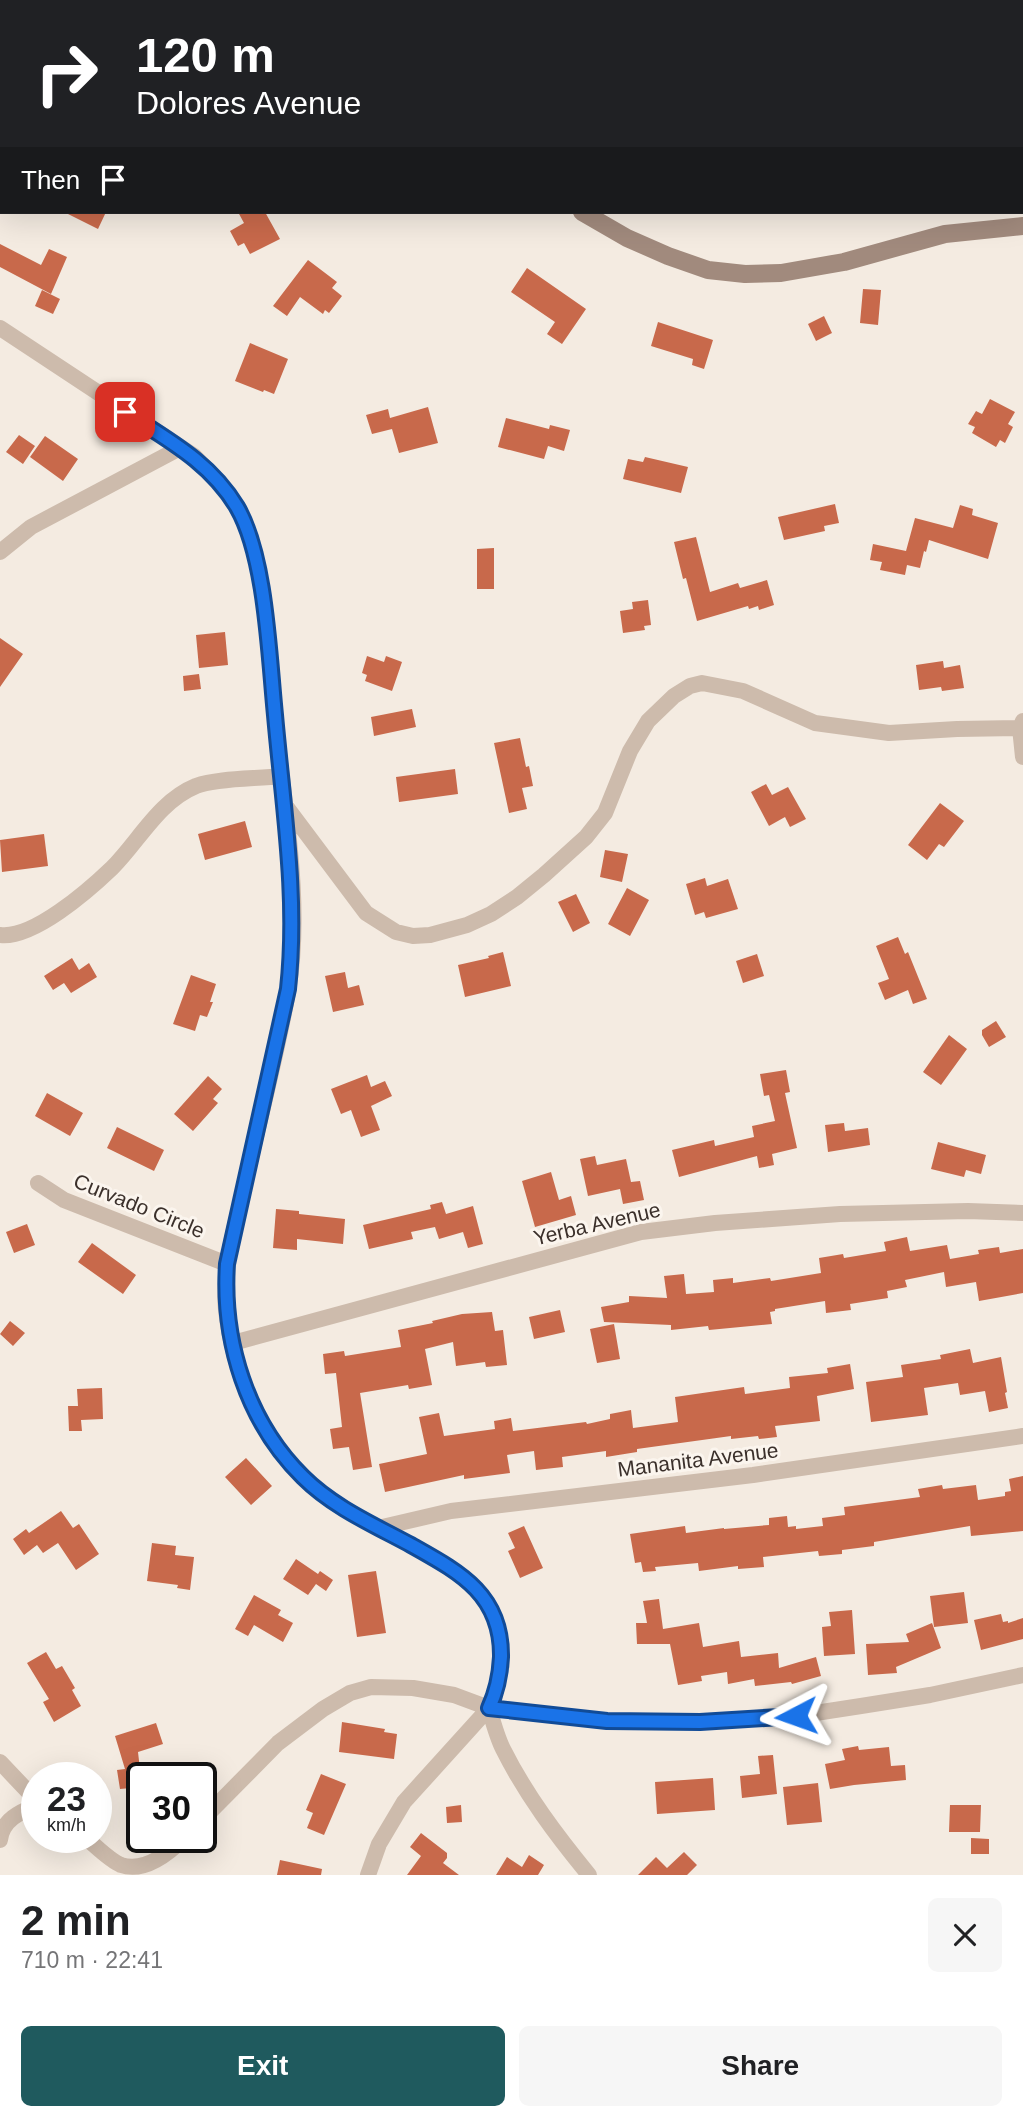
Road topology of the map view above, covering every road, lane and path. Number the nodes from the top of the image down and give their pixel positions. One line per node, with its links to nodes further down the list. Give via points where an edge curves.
1 (585, 214): 2 (street, via 668,257 708,270 745,274 844,262 946,234)
2 (1023, 226)
3 (0, 328): 4 (street)
4 (180, 448): 5 (street, via 31,527); 8 (street, via 220,482 247,530 264,609)
5 (0, 552)
6 (1022, 724): 7 (street); 9 (street, via 889,733 815,723 743,691 690,685 648,721 630,751 605,814 586,837 491,914 430,935 396,932 366,913)
7 (1023, 757)
8 (281, 776): 9 (street); 10 (street, via 195,786 164,808 112,867 67,905 32,929)
9 (285, 806): 13 (street, via 293,906 288,989)
10 (0, 935)
11 (38, 1183): 13 (street, Curvado Circle, via 64,1200)
12 (1023, 1213): 14 (street, Yerba Avenue, via 840,1214 641,1232)
13 (227, 1264): 14 (street, via 226,1310)
14 (233, 1343): 16 (street, via 254,1408 283,1455 320,1492)
15 (1023, 1436): 16 (street, Mananita Avenue, via 451,1511)
16 (378, 1528): 18 (street, via 455,1569 488,1605 501,1650 497,1692)
17 (1023, 1675): 18 (street, via 796,1716 700,1722 607,1721)
18 (489, 1708): 21 (street, via 454,1695 413,1688 371,1687 350,1693 278,1744); 26 (street, via 404,1802 379,1844); 27 (street, via 502,1747 529,1794)
19 (0, 1762): 20 (street)
20 (21, 1785)
21 (217, 1805)
22 (21, 1811): 23 (street)
23 (0, 1840)
24 (105, 1853): 25 (street, via 120,1865 134,1867)
25 (168, 1853)
26 (368, 1875)
27 (589, 1875)

